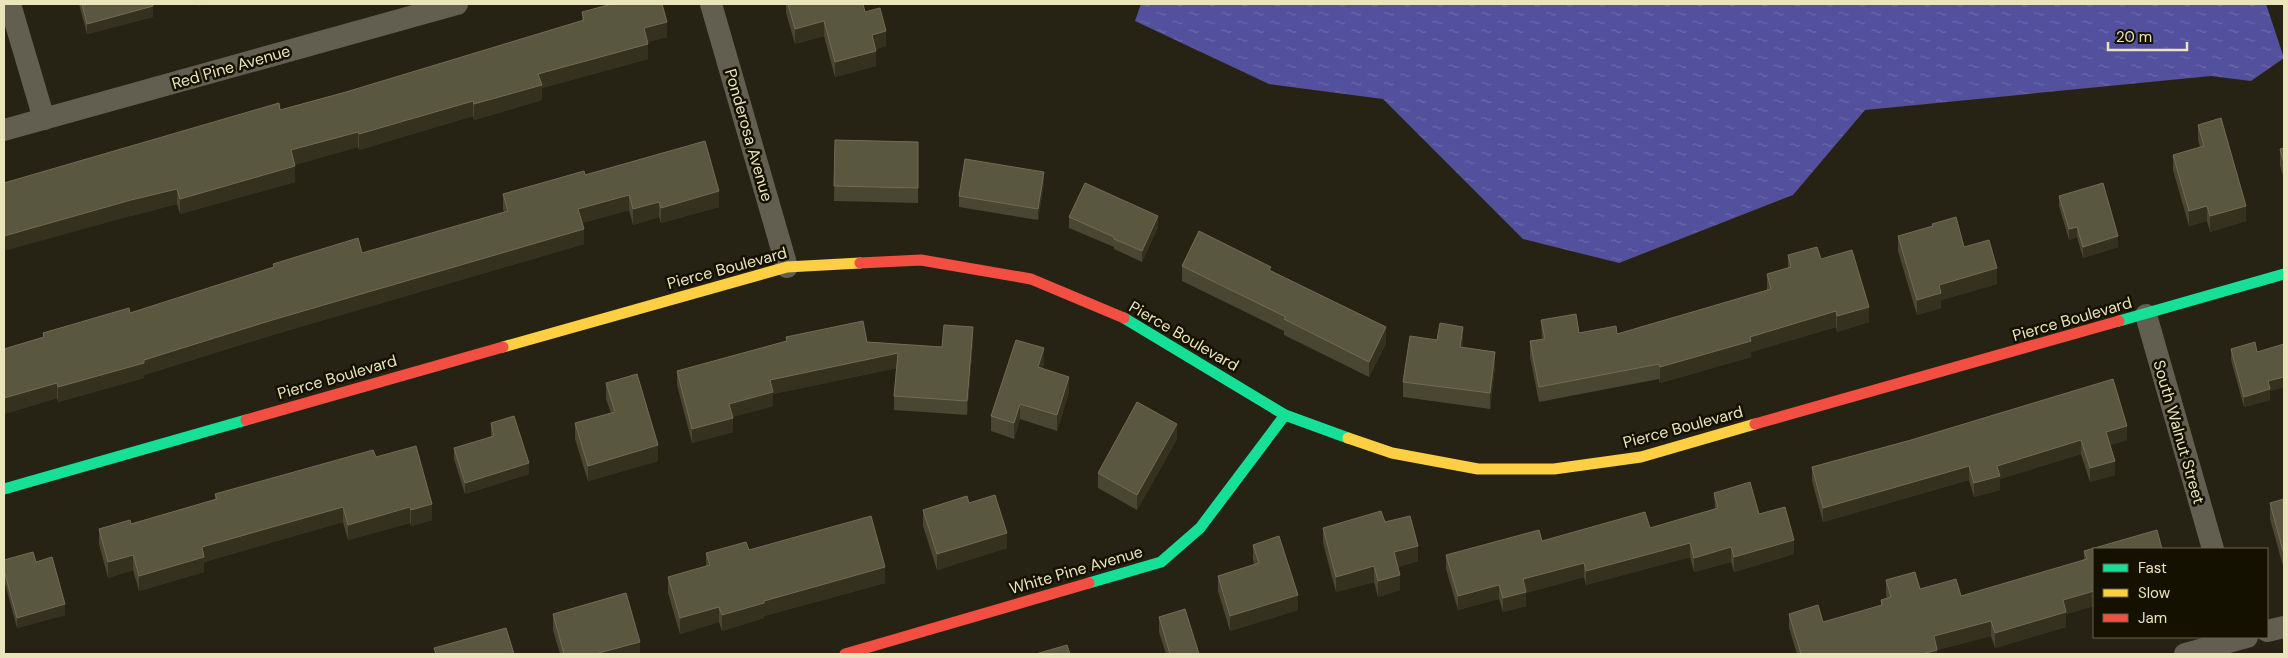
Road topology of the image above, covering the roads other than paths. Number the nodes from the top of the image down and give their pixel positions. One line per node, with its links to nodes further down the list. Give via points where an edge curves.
1 (10, 4): 4 (street)
2 (457, 4): 4 (street, Red Pine Avenue)
3 (710, 4): 6 (street, Ponderosa Avenue)
4 (44, 119): 5 (street, Red Pine Avenue)
5 (4, 130)
6 (787, 267): 9 (street, Pierce Boulevard, via 921,260 1030,279 1133,322); 10 (street, Pierce Boulevard)
7 (2284, 274): 8 (street, Pierce Boulevard)
8 (2146, 314): 9 (street, Pierce Boulevard, via 1641,457 1554,470 1478,469 1392,453); 11 (street, South Walnut Street)
9 (1284, 415): 15 (street, White Pine Avenue, via 1200,528 1161,562)
10 (4, 489)
11 (2213, 548)
12 (2284, 627): 13 (street)
13 (2268, 631)
14 (2241, 642): 16 (street)
15 (845, 654)
16 (2186, 654)

